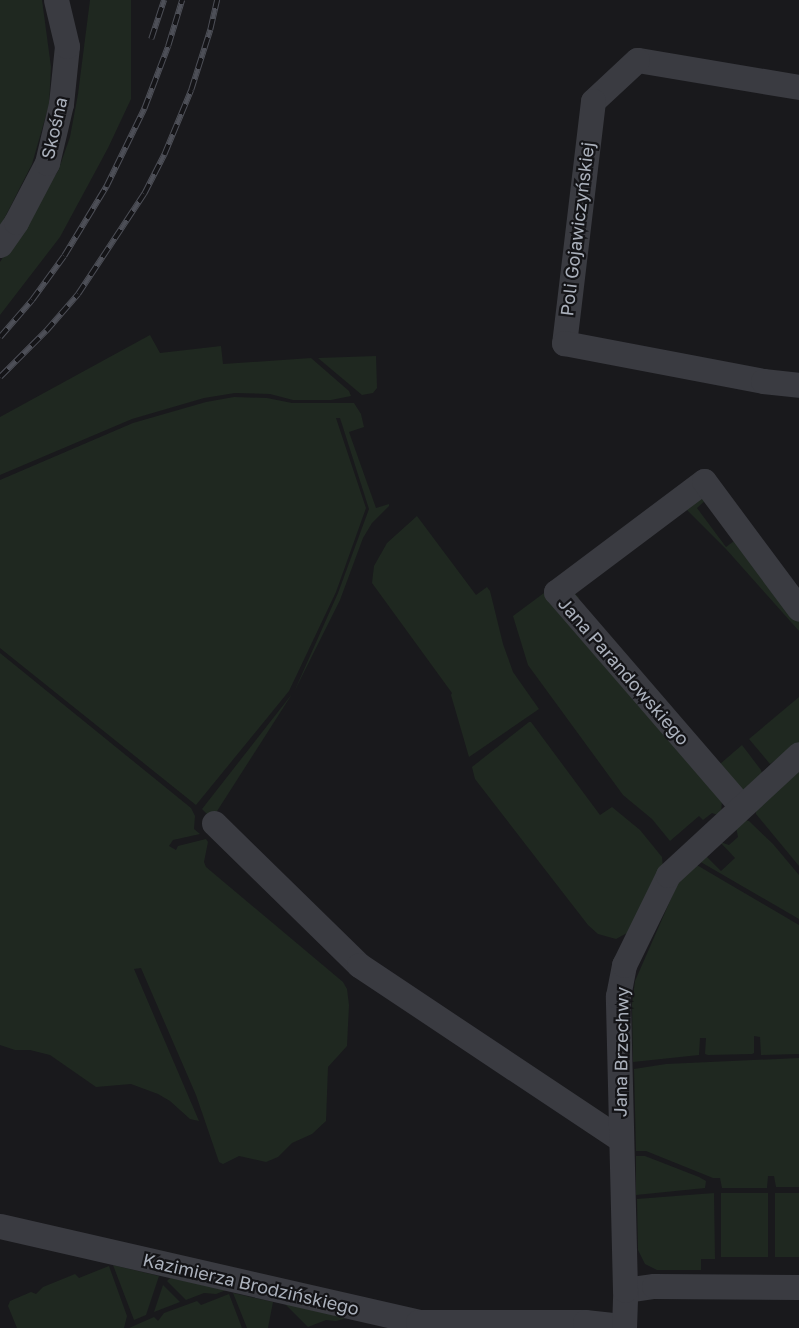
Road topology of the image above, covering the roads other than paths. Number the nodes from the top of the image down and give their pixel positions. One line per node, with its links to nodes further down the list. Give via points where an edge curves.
1 (56, 0): 3 (street, Skośna, via 67,46 61,104 47,163)
2 (799, 87): 4 (street, Poli Gojawiczyńskiej, via 637,60 593,101 564,343)
3 (0, 245)
4 (799, 386)
5 (799, 609): 7 (street, Jana Parandowskiego, via 704,481 556,592)
6 (799, 754): 7 (street, Jana Brzechwy)
7 (741, 806): 9 (street, Jana Brzechwy, via 668,875 624,965 618,996)
8 (214, 823): 9 (street, via 360,965)
9 (620, 1139): 12 (street, Jana Brzechwy)
10 (0, 1226): 13 (street, Kazimierza Brodzińskiego, via 418,1322 586,1322)
11 (799, 1287): 12 (street, via 654,1286)
12 (625, 1290): 13 (street, Jana Brzechwy)
13 (624, 1327)

